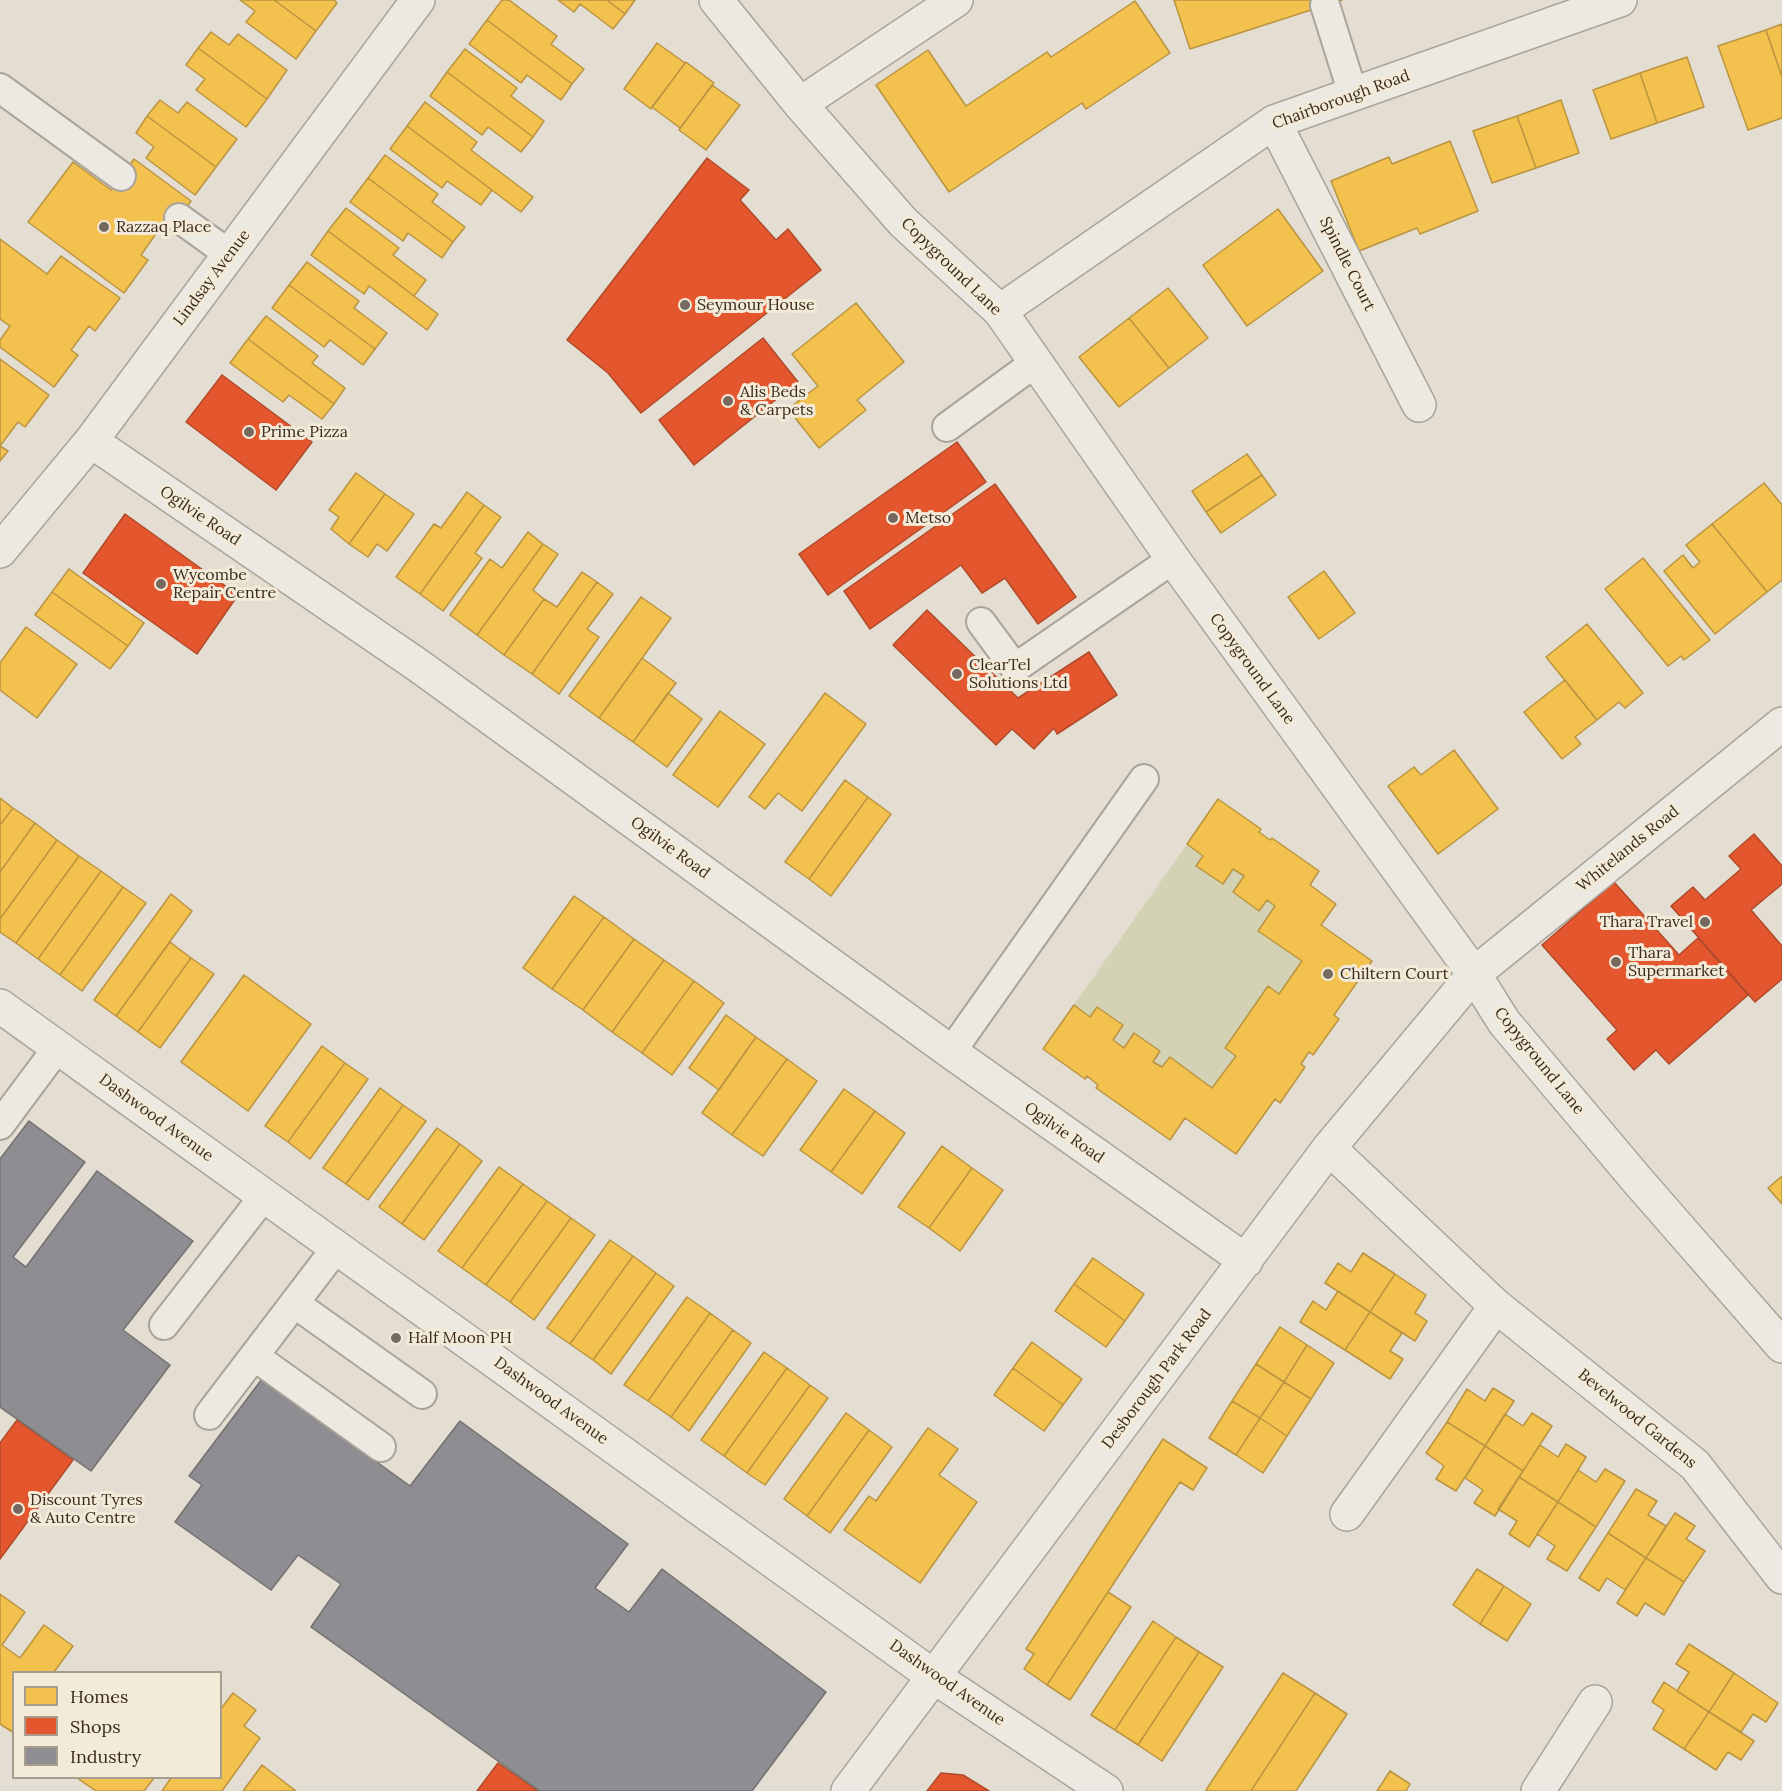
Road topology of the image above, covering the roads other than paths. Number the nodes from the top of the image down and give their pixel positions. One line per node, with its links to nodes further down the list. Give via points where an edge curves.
1 (418, 0): 12 (street, Lindsay Avenue)
2 (716, 0): 8 (street, Copyground Lane)
3 (956, 0): 8 (street)
4 (1620, 0): 7 (street, Chairborough Road)
5 (1325, 6): 7 (lane)
6 (0, 88): 10 (lane)
7 (1353, 94): 9 (street, Chairborough Road)
8 (800, 104): 13 (street, Copyground Lane, via 903,222)
9 (1274, 122): 13 (street, Chairborough Road); 15 (street, Spindle Court)
10 (122, 176)
11 (179, 218): 12 (lane)
12 (229, 254): 17 (street, Lindsay Avenue)
13 (1000, 311): 14 (street, Copyground Lane)
14 (1036, 362): 16 (lane); 19 (street, Copyground Lane)
15 (1419, 405)
16 (947, 427)
17 (91, 441): 18 (street, Lindsay Avenue); 26 (street, Ogilvie Road, via 429,673)
18 (4, 538)
19 (1173, 559): 20 (lane, via 1015,669); 23 (street, Copyground Lane)
20 (981, 622)
21 (1782, 724): 23 (street, Whitelands Road)
22 (1144, 779): 26 (lane)
23 (1474, 974): 28 (street, Desborough Park Road); 35 (street, Copyground Lane, via 1504,1022)
24 (0, 1006): 25 (street, Dashwood Avenue)
25 (58, 1047): 27 (lane); 29 (street, Dashwood Avenue)
26 (951, 1052): 31 (street, Ogilvie Road)
27 (0, 1125)
28 (1329, 1148): 31 (street, Desborough Park Road); 33 (street, Bevelwood Gardens)
29 (264, 1196): 30 (street, Dashwood Avenue); 34 (lane)
30 (337, 1247): 32 (lane); 42 (street, Dashwood Avenue)
31 (1246, 1262): 42 (street, Desborough Park Road)
32 (294, 1303): 36 (lane); 37 (lane)
33 (1496, 1306): 40 (street); 41 (street, Bevelwood Gardens, via 1695,1465)
34 (164, 1325)
35 (1782, 1346)
36 (255, 1356): 38 (lane); 39 (lane)
37 (422, 1394)
38 (209, 1415)
39 (381, 1447)
40 (1347, 1514)
41 (1782, 1577)
42 (933, 1676): 44 (street, Desborough Park Road); 45 (street, Dashwood Avenue)
43 (1595, 1702): 46 (street)
44 (848, 1791)
45 (1106, 1791)
46 (1538, 1791)

